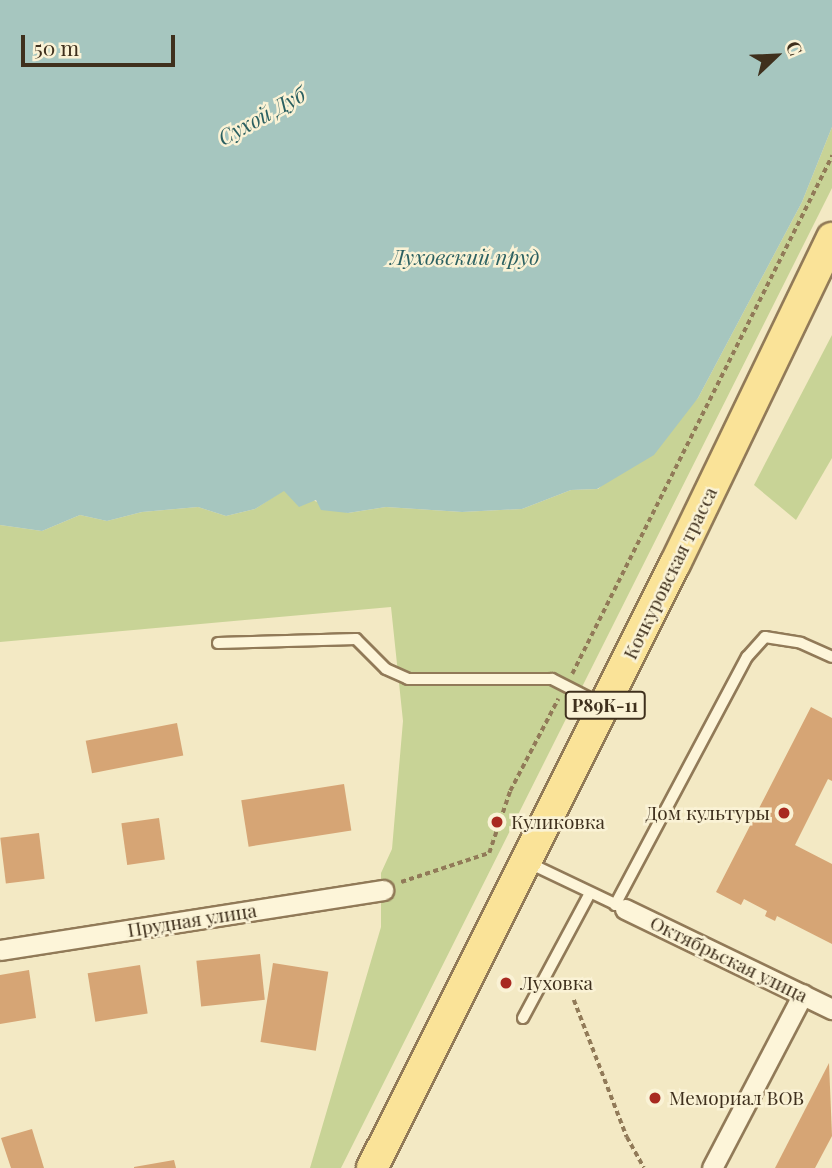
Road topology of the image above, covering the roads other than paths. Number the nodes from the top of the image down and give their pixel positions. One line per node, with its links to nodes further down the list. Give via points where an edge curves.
1 (832, 238): 4 (main road, Кочкуровская трасса / Р89К-11)
2 (218, 643): 4 (lane, via 356,639 386,669 408,679 552,679)
3 (832, 657): 8 (lane, via 801,643 765,637 747,657)
4 (604, 706): 5 (main road, Кочкуровская трасса / Р89К-11)
5 (525, 862): 7 (lane); 13 (main road, Кочкуровская трасса / Р89К-11)
6 (383, 890): 9 (street, Прудная улица)
7 (590, 893): 8 (lane); 12 (lane)
8 (620, 907): 10 (street, Октябрьская улица)
9 (0, 950)
10 (803, 994): 11 (street, Октябрьская улица); 14 (street)
11 (832, 1009)
12 (523, 1018)
13 (372, 1168)
14 (712, 1168)

